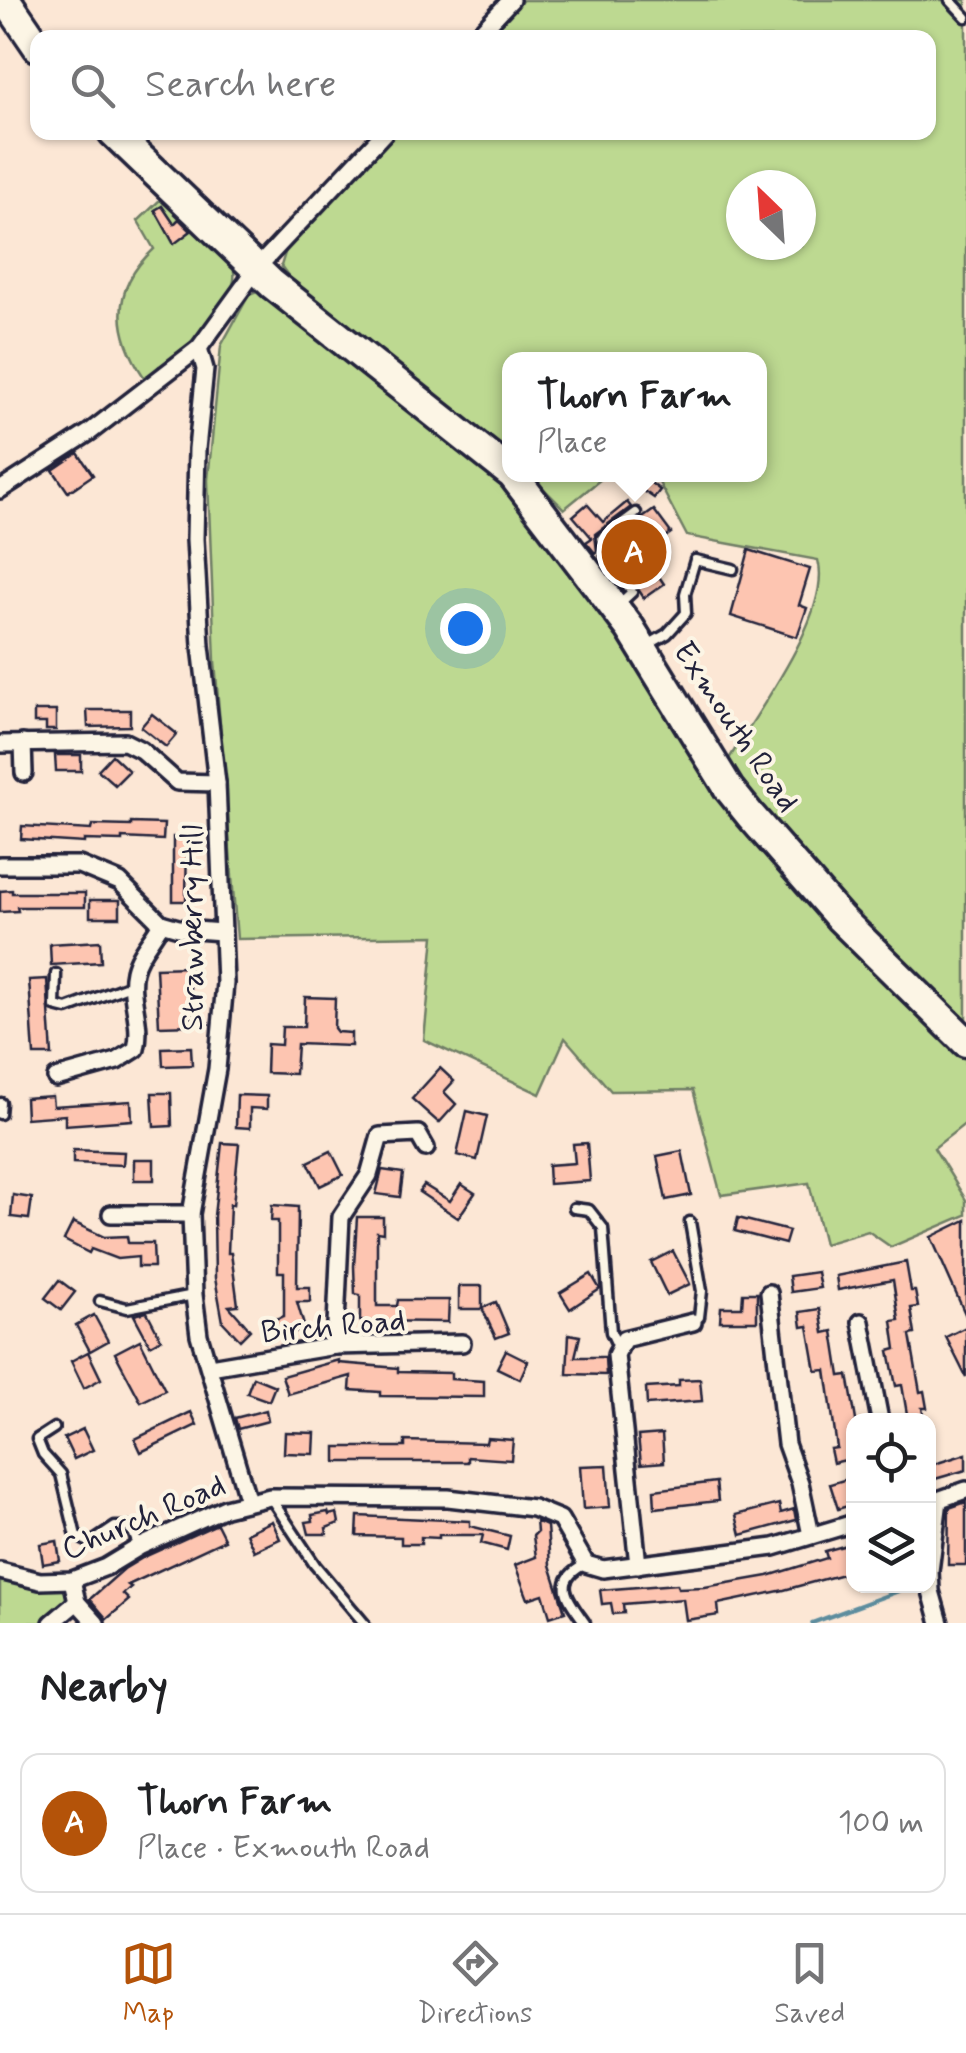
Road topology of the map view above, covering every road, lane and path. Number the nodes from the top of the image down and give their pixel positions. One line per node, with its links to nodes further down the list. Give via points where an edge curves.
1 (6, 0): 6 (highway)
2 (511, 0): 5 (street)
3 (950, 0): 4 (lane)
4 (966, 17)
5 (483, 30)
6 (30, 36)
7 (122, 140): 9 (highway, Exmouth Road)
8 (377, 140): 9 (street)
9 (257, 268): 10 (street); 11 (highway, Exmouth Road)
10 (199, 348): 13 (street, via 90,432); 21 (street, Strawberry Hill, via 205,369 194,540)
11 (502, 466)
12 (518, 482): 16 (highway, Exmouth Road)
13 (0, 490)
14 (636, 514): 16 (lane, via 602,538 632,592)
15 (733, 569): 17 (lane, via 695,560 686,613)
16 (615, 608): 17 (highway, Exmouth Road)
17 (643, 648): 27 (highway, Exmouth Road, via 750,815 840,918)
18 (23, 743): 19 (street); 20 (street); 21 (street, via 126,742 177,782)
19 (2, 744)
20 (24, 772)
21 (216, 783): 24 (street, Strawberry Hill)
22 (0, 866): 23 (street, via 79,865 101,872)
23 (161, 923): 24 (street); 26 (street)
24 (222, 932): 32 (street, Strawberry Hill, via 220,1042)
25 (56, 974): 26 (lane, via 55,1006 67,1009)
26 (133, 984): 28 (street, via 141,1030 136,1049)
27 (966, 1042)
28 (56, 1078)
29 (426, 1148): 40 (street, via 418,1134 380,1136 369,1175 342,1217)
30 (574, 1208): 41 (lane, via 589,1210 602,1228)
31 (111, 1214): 32 (street)
32 (192, 1214): 35 (street, Strawberry Hill)
33 (690, 1222): 37 (lane, via 702,1291)
34 (769, 1293): 50 (street, via 786,1444)
35 (194, 1295): 36 (lane, via 128,1308); 42 (street, Strawberry Hill)
36 (100, 1301)
37 (694, 1322): 41 (street, via 632,1336)
38 (861, 1322): 43 (street)
39 (462, 1343): 40 (street, Birch Road)
40 (336, 1346): 42 (street, Birch Road)
41 (618, 1347): 53 (street)
42 (210, 1366): 48 (street, Strawberry Hill)
43 (879, 1413)
44 (54, 1428): 51 (lane, via 42,1433 39,1446 60,1474 76,1536 91,1543 115,1527 128,1527)
45 (966, 1490): 47 (street)
46 (270, 1497): 48 (street, Church Road); 52 (street, Church Road, via 448,1498 532,1508 560,1520); 60 (lane)
47 (936, 1500)
48 (248, 1501): 51 (street, Church Road)
49 (846, 1525): 50 (street)
50 (812, 1535): 53 (street, via 748,1552)
51 (139, 1547): 55 (street, Church Road)
52 (586, 1564): 53 (street); 61 (lane, via 565,1582)
53 (638, 1565)
54 (0, 1571): 55 (street, Church Road)
55 (72, 1580): 57 (street)
56 (932, 1593): 62 (street)
57 (77, 1602): 58 (street); 59 (street)
58 (52, 1623)
59 (96, 1623)
60 (364, 1623)
61 (585, 1623)
62 (940, 1623)

